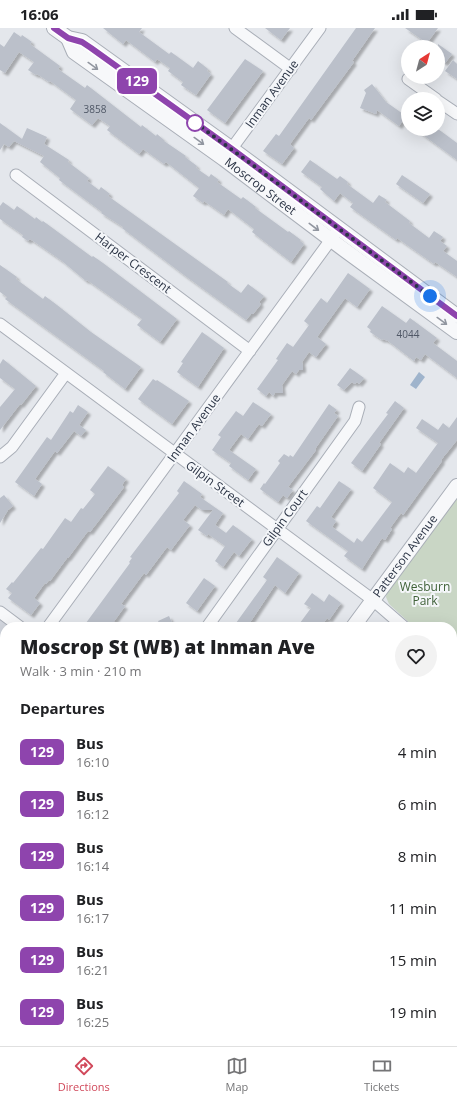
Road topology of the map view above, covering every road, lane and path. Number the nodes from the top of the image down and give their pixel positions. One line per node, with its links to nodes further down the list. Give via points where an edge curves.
1 (54, 28): 9 (street, Moscrop Street, via 68,38 82,42)
2 (235, 28): 4 (street)
3 (320, 28): 4 (street, Inman Avenue)
4 (291, 69): 9 (street, Inman Avenue)
5 (415, 84): 6 (street)
6 (426, 92)
7 (445, 106): 8 (street)
8 (457, 114)
9 (228, 154): 11 (street, Moscrop Street)
10 (16, 175): 15 (street, Harper Crescent)
11 (335, 234): 12 (street, Moscrop Street); 14 (street, Moscrop Street, one-way to 14); 15 (street, Inman Avenue)
12 (457, 316)
13 (0, 324): 16 (street, Gilpin Street)
14 (457, 332)
15 (250, 351): 18 (street, Inman Avenue)
16 (66, 373): 18 (street, Gilpin Street); 19 (street, via 12,446)
17 (359, 408): 21 (street, Gilpin Court, via 355,421)
18 (175, 454): 21 (street, Gilpin Street); 25 (street, Inman Avenue)
19 (0, 457)
20 (457, 486): 22 (street, Patterson Avenue)
21 (277, 529): 22 (street, Gilpin Street); 26 (street, Gilpin Court)
22 (373, 600): 27 (street, Patterson Avenue); 28 (street, Gilpin Street)
23 (0, 612): 24 (street)
24 (13, 622)
25 (52, 622)
26 (211, 622)
27 (358, 622)
28 (398, 622)

